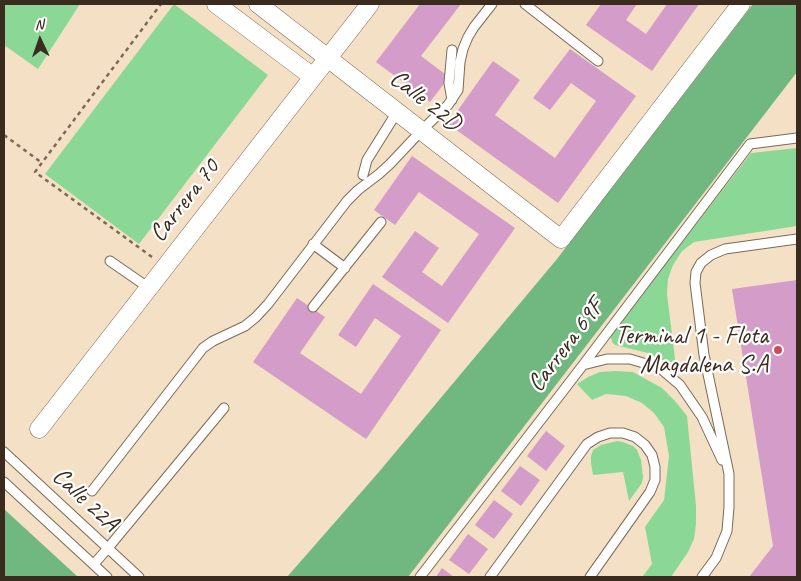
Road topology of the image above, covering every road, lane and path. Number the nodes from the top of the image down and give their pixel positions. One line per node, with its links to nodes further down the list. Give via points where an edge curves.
1 (161, 4): 17 (path)
2 (216, 4): 11 (street)
3 (258, 4): 9 (street, Calle 22D)
4 (370, 4): 9 (street, Carrera 70)
5 (492, 4): 12 (lane, via 474,27 463,49 458,90)
6 (525, 4): 10 (lane)
7 (741, 4): 14 (street, Calle 22D, via 561,239)
8 (452, 50): 12 (lane, via 449,83)
9 (328, 58): 11 (street, Carrera 70); 13 (street, Calle 22D)
10 (598, 61)
11 (313, 77): 23 (street, Carrera 70)
12 (452, 100): 14 (lane)
13 (397, 112): 14 (street, Calle 22D); 18 (lane, via 367,160)
14 (422, 130): 21 (lane, via 390,164 347,201)
15 (4, 135): 17 (path)
16 (797, 138): 27 (lane, Carrera 69F, via 750,144)
17 (42, 164): 23 (path, via 35,172)
18 (363, 175)
19 (381, 222): 24 (lane)
20 (797, 239): 31 (lane, via 725,250 711,255 696,272 703,346)
21 (313, 244): 24 (lane); 33 (lane, via 256,317 203,348)
22 (110, 261): 25 (lane)
23 (165, 267): 25 (street, Carrera 70)
24 (345, 268): 26 (lane)
25 (149, 288): 29 (street, Carrera 70)
26 (313, 307)
27 (583, 365): 31 (lane, via 606,359 630,360 660,368 680,385 702,417); 38 (lane, Carrera 69F)
28 (224, 408): 34 (lane)
29 (38, 429)
30 (4, 452): 34 (lane, Calle 22A)
31 (729, 474): 41 (lane, via 727,531 716,558)
32 (4, 482): 35 (lane)
33 (92, 491)
34 (108, 548): 35 (lane); 37 (lane, Calle 22A)
35 (94, 564): 36 (lane)
36 (107, 577)
37 (139, 577)
38 (420, 577)
39 (490, 577): 40 (lane, via 588,444 610,433 623,433 635,437 652,455 656,467 655,480 650,492)
40 (590, 577)
41 (702, 577)

